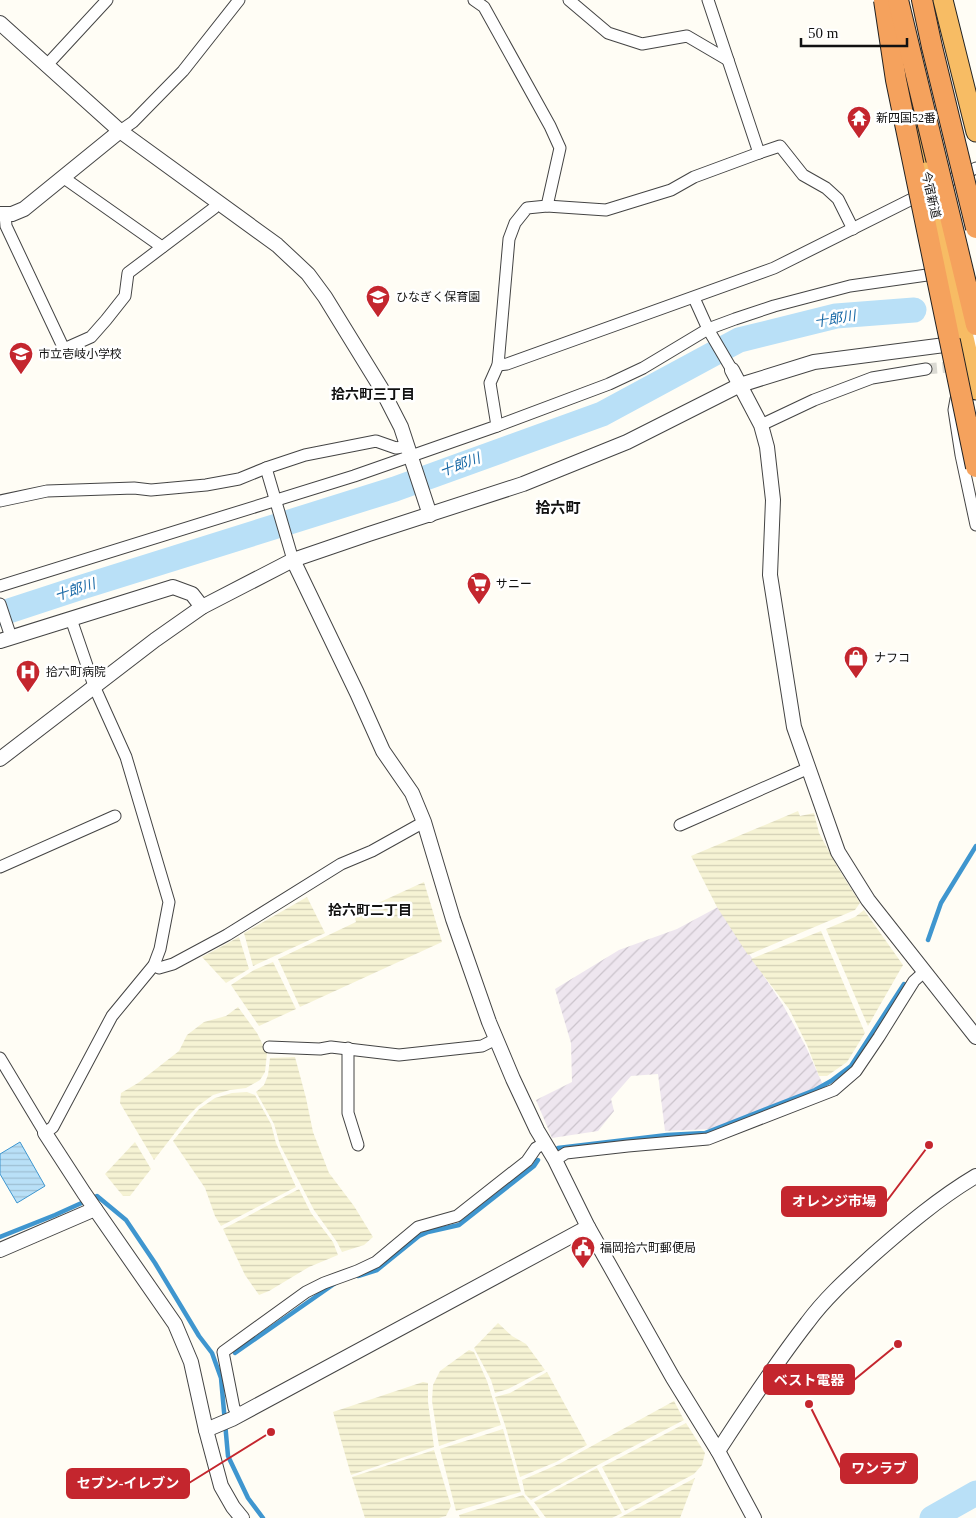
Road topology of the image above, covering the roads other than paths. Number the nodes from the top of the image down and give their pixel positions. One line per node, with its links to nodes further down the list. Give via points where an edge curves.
1 (107, 0): 12 (street)
2 (239, 0): 13 (street, via 183,71)
3 (474, 0): 19 (street, via 484,7 560,148)
4 (569, 0): 11 (street, via 608,33 642,44 687,36)
5 (708, 0): 11 (street)
6 (885, 0): 27 (highway, 今宿新道, bridge, via 926,172); 36 (highway, bridge, via 896,80)
7 (898, 0): 27 (highway, bridge)
8 (922, 0): 21 (highway, bridge)
9 (944, 0): 14 (highway)
10 (0, 23): 12 (street)
11 (728, 60): 15 (street)
12 (46, 66): 13 (street)
13 (120, 131): 17 (street); 18 (street)
14 (976, 132)
15 (759, 154): 19 (street, via 694,177 671,190 606,210); 22 (street, via 780,146 803,174 838,199)
16 (976, 168): 22 (street)
17 (64, 178): 20 (street, via 24,209); 23 (street)
18 (217, 202): 23 (street, via 214,208); 35 (street, via 293,259 312,280 381,388)
19 (546, 206): 28 (street, via 527,208 515,223 509,238)
20 (3, 214): 23 (street, via 64,349 91,337 125,296 128,273)
21 (976, 228)
22 (853, 229): 25 (street, via 774,268)
23 (162, 247)
24 (976, 268): 26 (street, via 850,286 774,306)
25 (694, 298): 26 (street); 28 (street)
26 (708, 329): 29 (street); 34 (street, via 609,384)
27 (970, 334): 31 (street, via 814,362); 32 (highway, 今宿新道); 41 (street, via 954,410)
28 (498, 365): 34 (street, via 490,383)
29 (732, 370): 31 (street)
30 (926, 370): 33 (street, via 872,378)
31 (740, 385): 33 (street); 40 (street, via 627,442 523,484)
32 (976, 390)
33 (761, 425): 50 (street, via 773,500 770,575 794,727)
34 (497, 426): 35 (street)
35 (409, 451): 37 (street, via 376,441); 39 (street, via 354,476); 40 (street)
36 (976, 467)
37 (266, 468): 38 (street, via 239,479 206,485 151,490 47,491); 39 (street)
38 (0, 501)
39 (275, 501): 42 (street); 43 (street)
40 (430, 515): 42 (street)
41 (976, 525)
42 (293, 560): 45 (street); 52 (street, via 383,751 412,793)
43 (0, 586)
44 (0, 604): 47 (street)
45 (202, 607): 46 (street, via 192,594 173,587); 48 (street)
46 (71, 618): 47 (street); 48 (street)
47 (7, 636)
48 (94, 686): 49 (street); 55 (street, via 126,757 169,902)
49 (0, 759)
50 (809, 768): 53 (street); 56 (street, via 838,852 868,900)
51 (115, 816): 54 (street)
52 (424, 822): 55 (street, via 372,852 340,864 227,935 173,964 160,968); 58 (street, via 452,919)
53 (680, 825)
54 (0, 868)
55 (154, 965): 62 (street, via 112,1016 53,1127)
56 (924, 972): 57 (street); 65 (street, via 914,981 856,1071 834,1090 708,1139 566,1153)
57 (976, 1037)
58 (496, 1039): 60 (street, via 482,1046 399,1055); 63 (street)
59 (269, 1047): 60 (street)
60 (348, 1048): 64 (street, via 348,1113)
61 (0, 1058): 62 (street)
62 (45, 1133): 67 (street)
63 (545, 1142): 65 (street); 70 (street, via 527,1161 457,1216 418,1227 376,1262 306,1292 223,1352)
64 (358, 1145)
65 (555, 1160): 68 (street)
66 (976, 1176): 72 (street, via 905,1226 840,1285 808,1321)
67 (96, 1209): 69 (street); 71 (street, via 175,1324)
68 (588, 1228): 70 (street); 72 (street)
69 (0, 1250)
70 (236, 1417): 71 (street)
71 (212, 1428): 73 (street, via 221,1486)
72 (718, 1451): 74 (street)
73 (242, 1518)
74 (754, 1518)

